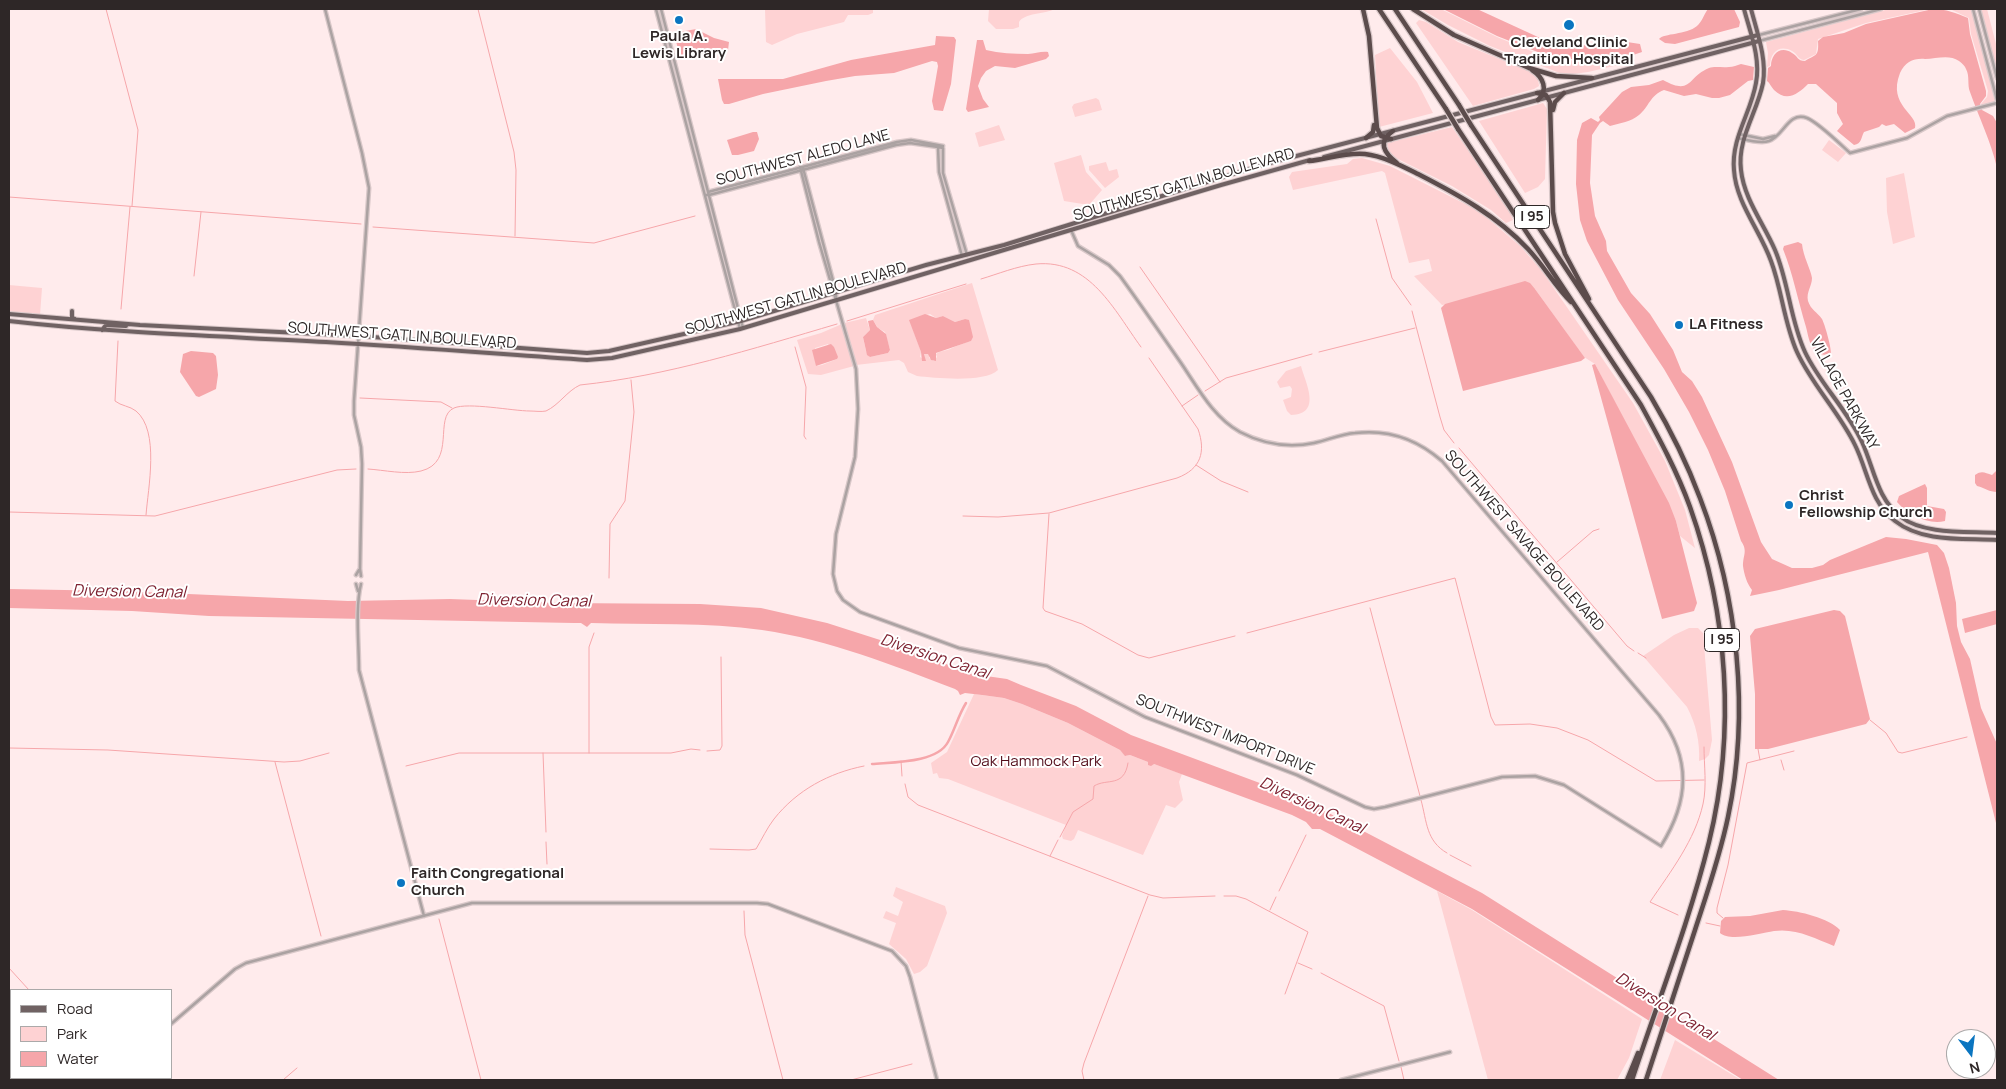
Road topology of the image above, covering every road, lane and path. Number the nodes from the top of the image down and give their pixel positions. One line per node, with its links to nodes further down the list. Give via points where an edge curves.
1 (325, 9): 66 (street, via 369,188)
2 (656, 9): 42 (street)
3 (660, 9): 41 (street)
4 (1363, 9): 27 (highway, via 1369,36)
5 (1379, 9): 55 (highway, I 95, bridge)
6 (1394, 9): 54 (highway, I 95, bridge)
7 (1413, 9): 18 (highway, via 1454,35)
8 (1744, 9): 15 (main road, VILLAGE PARKWAY)
9 (1751, 9): 14 (main road, VILLAGE PARKWAY)
10 (1861, 9): 14 (street)
11 (1881, 9): 16 (street)
12 (1973, 9): 26 (street)
13 (1979, 9): 20 (street)
14 (1758, 35): 15 (main road); 16 (main road, VILLAGE PARKWAY)
15 (1751, 37): 17 (main road, VILLAGE PARKWAY); 19 (main road)
16 (1759, 41): 17 (main road); 32 (main road, VILLAGE PARKWAY, via 1763,81)
17 (1753, 43): 23 (main road); 31 (main road, VILLAGE PARKWAY, via 1758,66 1757,81)
18 (1529, 68): 19 (highway, via 1556,76); 21 (highway, via 1539,75)
19 (1592, 78): 21 (main road)
20 (1997, 78)
21 (1544, 92): 22 (highway); 24 (highway); 25 (highway)
22 (1537, 93): 29 (main road, SOUTHWEST GATLIN BOULEVARD)
23 (1564, 93): 24 (main road); 28 (highway, via 1555,102)
24 (1549, 97): 25 (main road); 28 (highway)
25 (1538, 100): 35 (main road)
26 (1997, 102): 32 (street, via 1942,118 1907,138 1850,153 1807,118 1794,118 1772,139 1763,142)
27 (1375, 119): 30 (highway); 33 (highway, via 1374,130)
28 (1552, 119): 54 (highway, via 1555,223 1565,254)
29 (1393, 131): 30 (main road, SOUTHWEST GATLIN BOULEVARD); 34 (highway)
30 (1379, 134): 33 (main road, SOUTHWEST GATLIN BOULEVARD); 34 (highway)
31 (1738, 136): 32 (street); 43 (main road, VILLAGE PARKWAY, via 1734,171)
32 (1744, 137): 44 (main road, VILLAGE PARKWAY, via 1741,173)
33 (1366, 138): 47 (main road, SOUTHWEST GATLIN BOULEVARD, via 1262,165)
34 (1384, 139): 35 (highway); 38 (main road, SOUTHWEST GATLIN BOULEVARD); 39 (highway, via 1388,155)
35 (1391, 139)
36 (938, 146): 37 (street, SOUTHWEST ALEDO LANE); 40 (street, SOUTHWEST ALEDO LANE, via 904,143); 49 (street, via 939,172)
37 (943, 147): 40 (street, SOUTHWEST ALEDO LANE, via 917,141 897,142); 49 (street, via 943,173)
38 (1309, 161): 39 (highway, via 1365,154); 48 (main road, SOUTHWEST GATLIN BOULEVARD)
39 (1403, 166): 55 (highway, via 1471,203 1500,223 1537,259)
40 (801, 168): 41 (street, SOUTHWEST ALEDO LANE); 50 (street, SOUTHWEST IMPORT DRIVE)
41 (709, 194): 42 (street, SOUTHWEST ALEDO LANE); 61 (street)
42 (705, 195): 61 (street)
43 (1740, 195): 44 (main road, via 1748,208); 45 (main road, VILLAGE PARKWAY)
44 (1755, 210): 46 (main road, VILLAGE PARKWAY)
45 (1748, 212): 46 (main road); 51 (main road, VILLAGE PARKWAY, via 1771,260)
46 (1759, 217): 53 (main road, VILLAGE PARKWAY, via 1778,259)
47 (1069, 225): 48 (street, SOUTHWEST SAVAGE BOULEVARD); 49 (main road, SOUTHWEST GATLIN BOULEVARD)
48 (1070, 230): 52 (main road, SOUTHWEST GATLIN BOULEVARD); 78 (street, SOUTHWEST SAVAGE BOULEVARD, via 1077,246 1100,258 1120,276 1213,409 1239,431 1265,442 1289,445 1314,443 1352,433 1392,434 1411,440 1434,454 1451,471 1660,715 1675,740 1683,786 1678,813)
49 (965, 256): 50 (main road, SOUTHWEST GATLIN BOULEVARD)
50 (835, 293): 52 (street, SOUTHWEST IMPORT DRIVE); 61 (main road, SOUTHWEST GATLIN BOULEVARD)
51 (1781, 295): 53 (main road); 68 (main road, VILLAGE PARKWAY, via 1797,351)
52 (836, 300): 64 (main road, SOUTHWEST GATLIN BOULEVARD); 78 (street, SOUTHWEST IMPORT DRIVE, via 856,369 858,409 855,457 836,534 833,574 837,591 852,608 959,648 1047,666 1145,717 1297,775 1365,807 1384,808 1502,777 1535,776 1564,785)
53 (1790, 301): 69 (main road, VILLAGE PARKWAY, via 1805,352)
54 (1593, 309): 87 (highway, I 95, via 1651,397 1688,468 1721,564 1734,639 1738,707 1728,816 1711,880)
55 (1580, 312): 81 (highway, I 95, via 1641,405 1676,472 1709,571 1722,641 1724,736 1715,813 1700,876)
56 (9, 314): 57 (main road, SOUTHWEST GATLIN BOULEVARD)
57 (68, 319): 59 (main road, SOUTHWEST GATLIN BOULEVARD); 59 (main road, via 72,311 73,318)
58 (9, 321): 63 (main road, SOUTHWEST GATLIN BOULEVARD)
59 (95, 322): 60 (main road, SOUTHWEST GATLIN BOULEVARD)
60 (102, 322): 62 (main road, SOUTHWEST GATLIN BOULEVARD); 63 (main road, via 97,328)
61 (740, 322): 64 (street); 66 (main road, SOUTHWEST GATLIN BOULEVARD, via 626,348 587,353)
62 (131, 325): 65 (main road, via 106,325); 66 (main road, SOUTHWEST GATLIN BOULEVARD)
63 (76, 328): 65 (main road, SOUTHWEST GATLIN BOULEVARD)
64 (742, 329): 67 (main road, SOUTHWEST GATLIN BOULEVARD, via 600,360)
65 (102, 330): 67 (main road, SOUTHWEST GATLIN BOULEVARD)
66 (359, 336): 67 (street)
67 (357, 344): 72 (street, via 354,408 362,464)
68 (1820, 390): 69 (main road, via 1832,404); 71 (main road, VILLAGE PARKWAY, via 1853,440 1877,501 1895,522 1925,536)
69 (1840, 406): 70 (main road, VILLAGE PARKWAY, via 1861,440 1881,493 1903,519 1935,530)
70 (1997, 532)
71 (1997, 540)
72 (360, 568): 73 (street); 74 (street)
73 (356, 575)
74 (361, 576)
75 (356, 584): 77 (street)
76 (361, 584): 77 (street)
77 (359, 592): 79 (street, via 359,670)
78 (1662, 846)
79 (424, 916): 80 (street, via 246,963); 83 (street, via 489,901 768,904 886,948 899,958 910,977)
80 (172, 1023)
81 (1645, 1041): 85 (highway); 86 (highway, I 95)
82 (1450, 1052): 84 (street)
83 (937, 1080)
84 (1341, 1080)
85 (1627, 1080)
86 (1632, 1080)
87 (1647, 1080)

